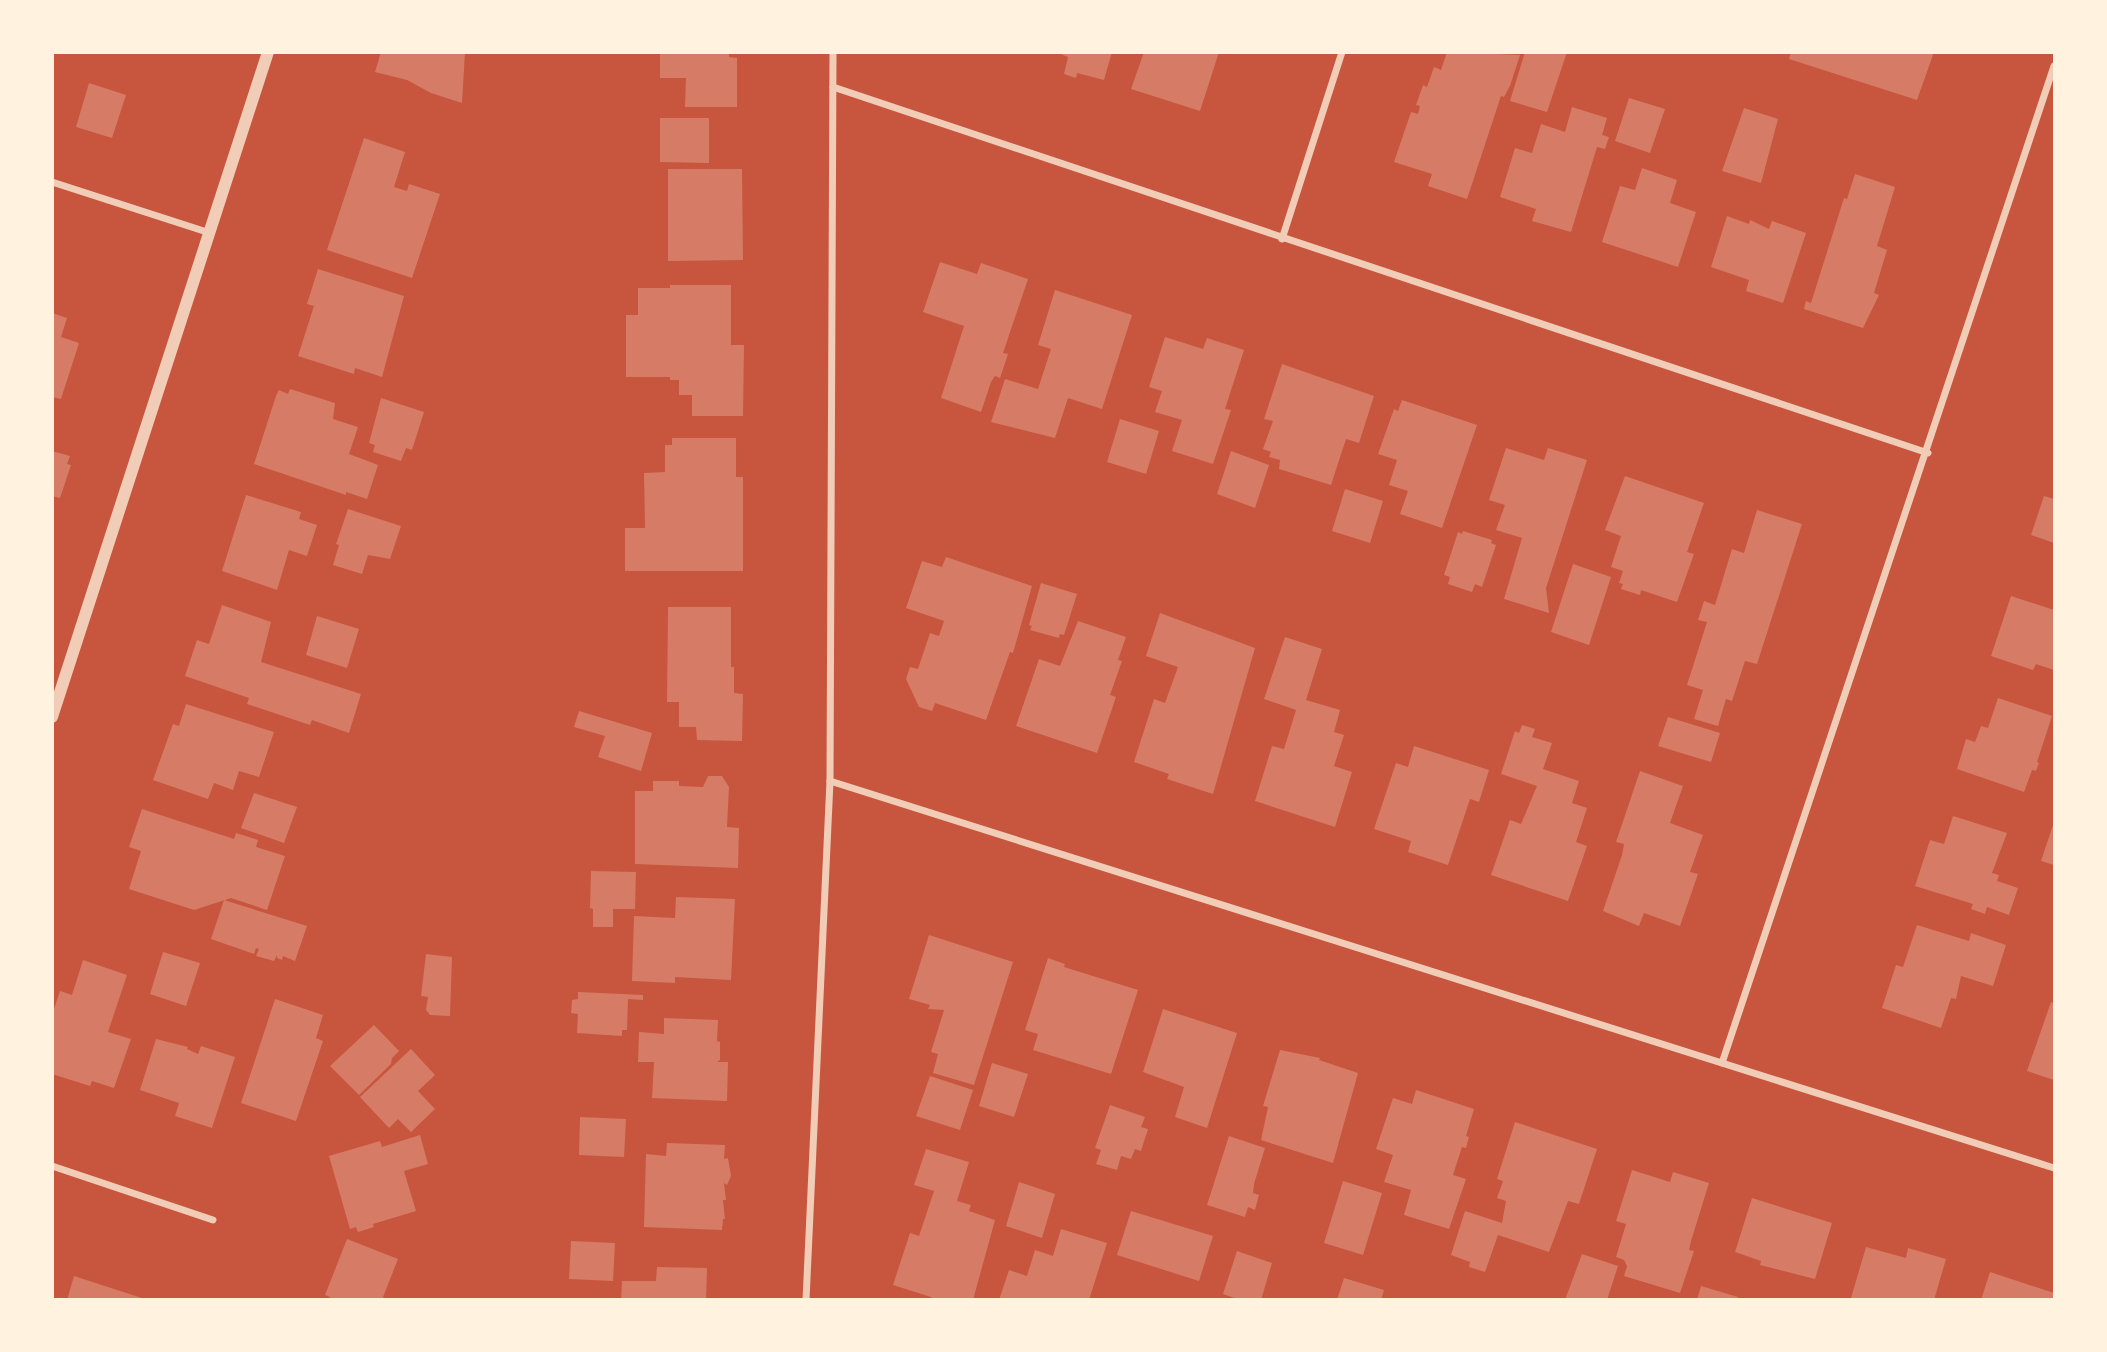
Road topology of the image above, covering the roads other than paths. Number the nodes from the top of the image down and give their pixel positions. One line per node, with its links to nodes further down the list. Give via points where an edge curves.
1 (268, 52): 7 (street)
2 (833, 52): 5 (street)
3 (1342, 52): 8 (street)
4 (2054, 66): 9 (street)
5 (833, 87): 8 (street); 11 (street)
6 (52, 182): 7 (street)
7 (210, 233): 10 (street)
8 (1282, 239): 9 (street)
9 (1928, 453): 12 (street)
10 (53, 715)
11 (830, 780): 12 (street); 16 (street)
12 (1722, 1063): 14 (street)
13 (52, 1166): 15 (street)
14 (2054, 1168)
15 (213, 1220)
16 (806, 1300)

